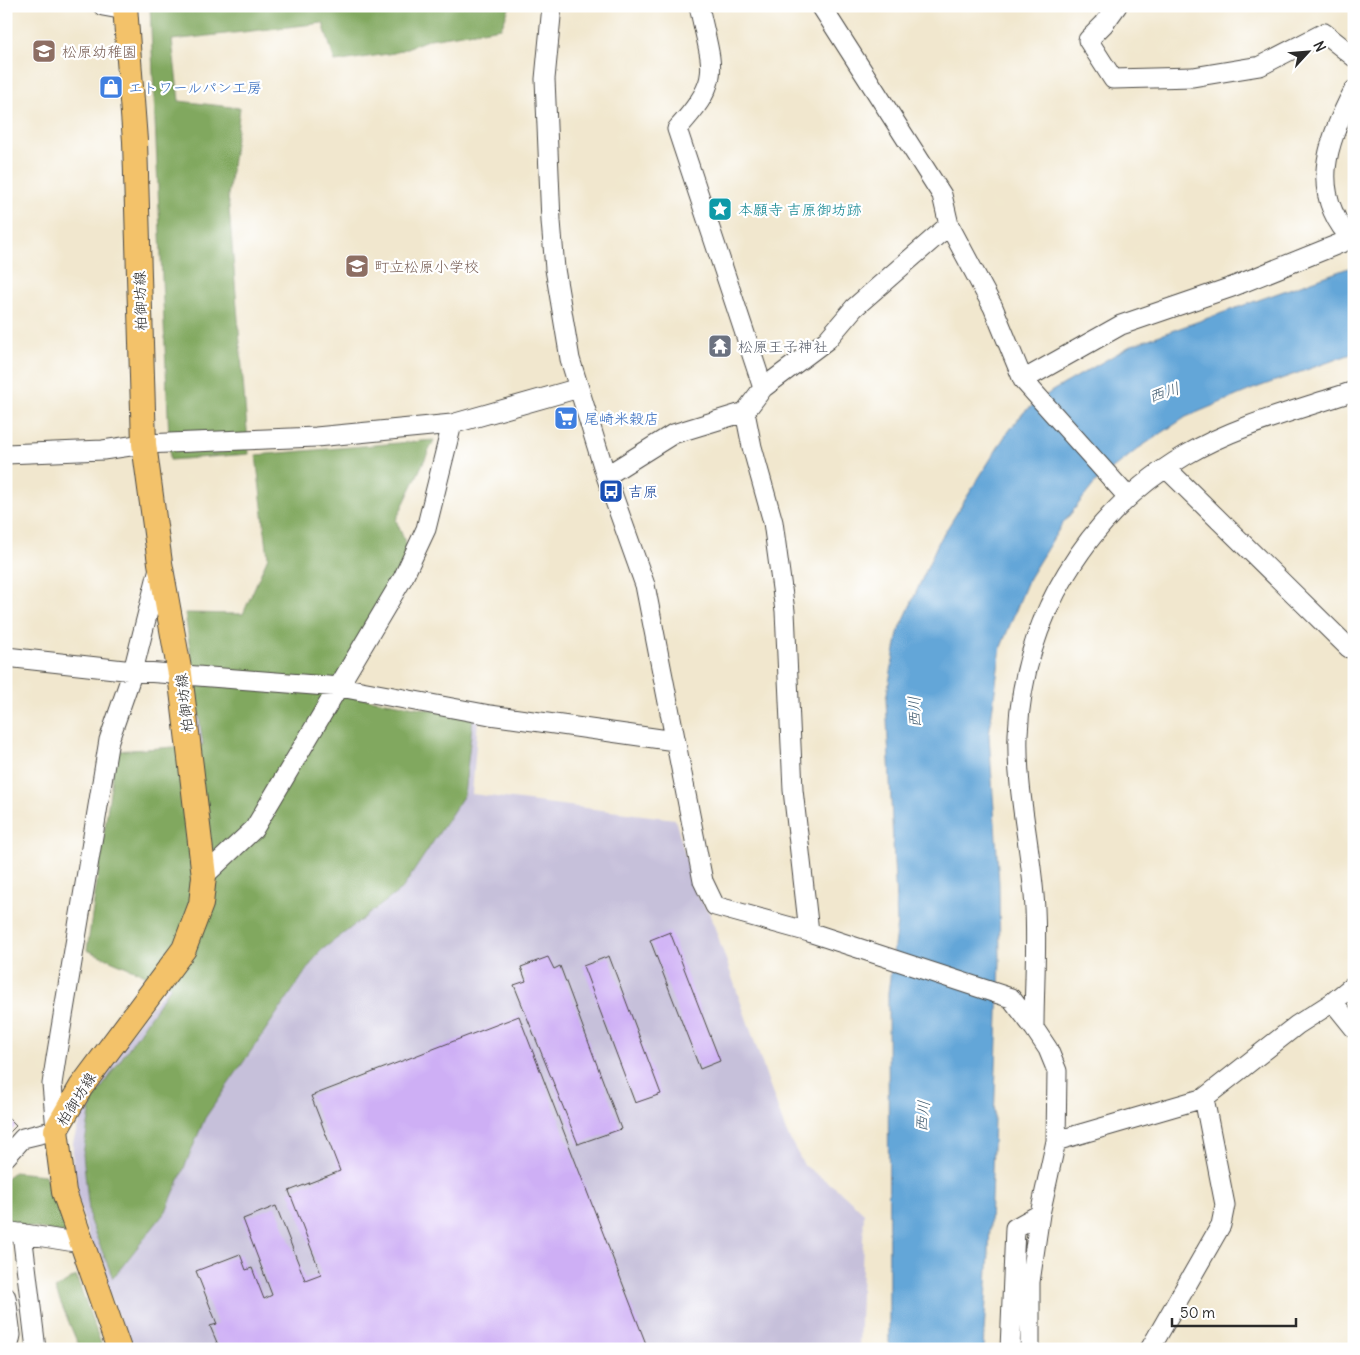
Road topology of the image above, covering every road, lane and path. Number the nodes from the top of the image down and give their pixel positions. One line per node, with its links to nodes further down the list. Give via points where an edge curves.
1 (552, 6): 11 (street, via 545,79 551,221 555,269 570,359)
2 (699, 6): 12 (street, via 712,67 710,84 699,105 677,129)
3 (821, 6): 8 (street, via 942,195)
4 (1117, 6): 6 (street, via 1088,40 1113,79 1193,77 1260,66 1324,33)
5 (117, 8): 16 (main road, 柏御坊線, via 135,141)
6 (1354, 57)
7 (1354, 90): 9 (street, via 1331,140 1326,156 1325,179 1329,202)
8 (949, 225): 10 (street, via 993,307); 12 (street, via 854,308 827,340)
9 (1352, 240): 10 (street, via 1232,287 1121,325)
10 (1027, 384): 20 (street)
11 (579, 388): 15 (street); 19 (street)
12 (763, 388): 14 (street)
13 (1354, 391): 18 (street, via 1213,441)
14 (745, 412): 19 (street, via 673,434); 29 (street, via 774,522 785,611 793,790)
15 (452, 424): 16 (street, via 316,437); 26 (street, via 426,529 403,578)
16 (144, 444): 17 (street, via 103,450); 21 (main road, 柏御坊線)
17 (6, 454)
18 (1166, 468): 20 (street); 22 (street)
19 (606, 476): 27 (street, via 645,585)
20 (1128, 498): 32 (street, via 1103,521 1060,583 1040,627 1027,670 1018,735 1021,793 1035,909)
21 (160, 564): 24 (street); 25 (main road, 柏御坊線)
22 (1349, 648)
23 (6, 657): 24 (street)
24 (133, 671): 25 (street); 35 (street, via 109,740 52,1084)
25 (180, 674): 26 (street); 28 (main road, 柏御坊線)
26 (340, 687): 27 (street, via 490,715); 28 (street, via 254,829)
27 (675, 742): 29 (street, via 703,881 715,906)
28 (204, 876): 35 (main road, 柏御坊線, via 201,904 184,949 82,1087)
29 (809, 932): 32 (street, via 1011,998)
30 (1354, 985): 31 (street)
31 (1333, 1002): 33 (street); 34 (street, via 1297,1025)
32 (1034, 1028): 36 (street, via 1058,1071)
33 (1354, 1028)
34 (1204, 1098): 36 (street); 47 (street, via 1225,1205 1221,1225)
35 (56, 1130): 37 (street, via 23,1138); 40 (main road, 柏御坊線, via 64,1192)
36 (1056, 1141): 38 (street)
37 (6, 1157)
38 (1040, 1214): 45 (street, via 1015,1228); 46 (street, via 1030,1282)
39 (14, 1232): 40 (street); 43 (street)
40 (81, 1243): 44 (main road, 柏御坊線)
41 (6, 1297): 42 (street, via 11,1336)
42 (8, 1349)
43 (36, 1349)
44 (119, 1349)
45 (1010, 1349)
46 (1030, 1349)
47 (1150, 1349)

